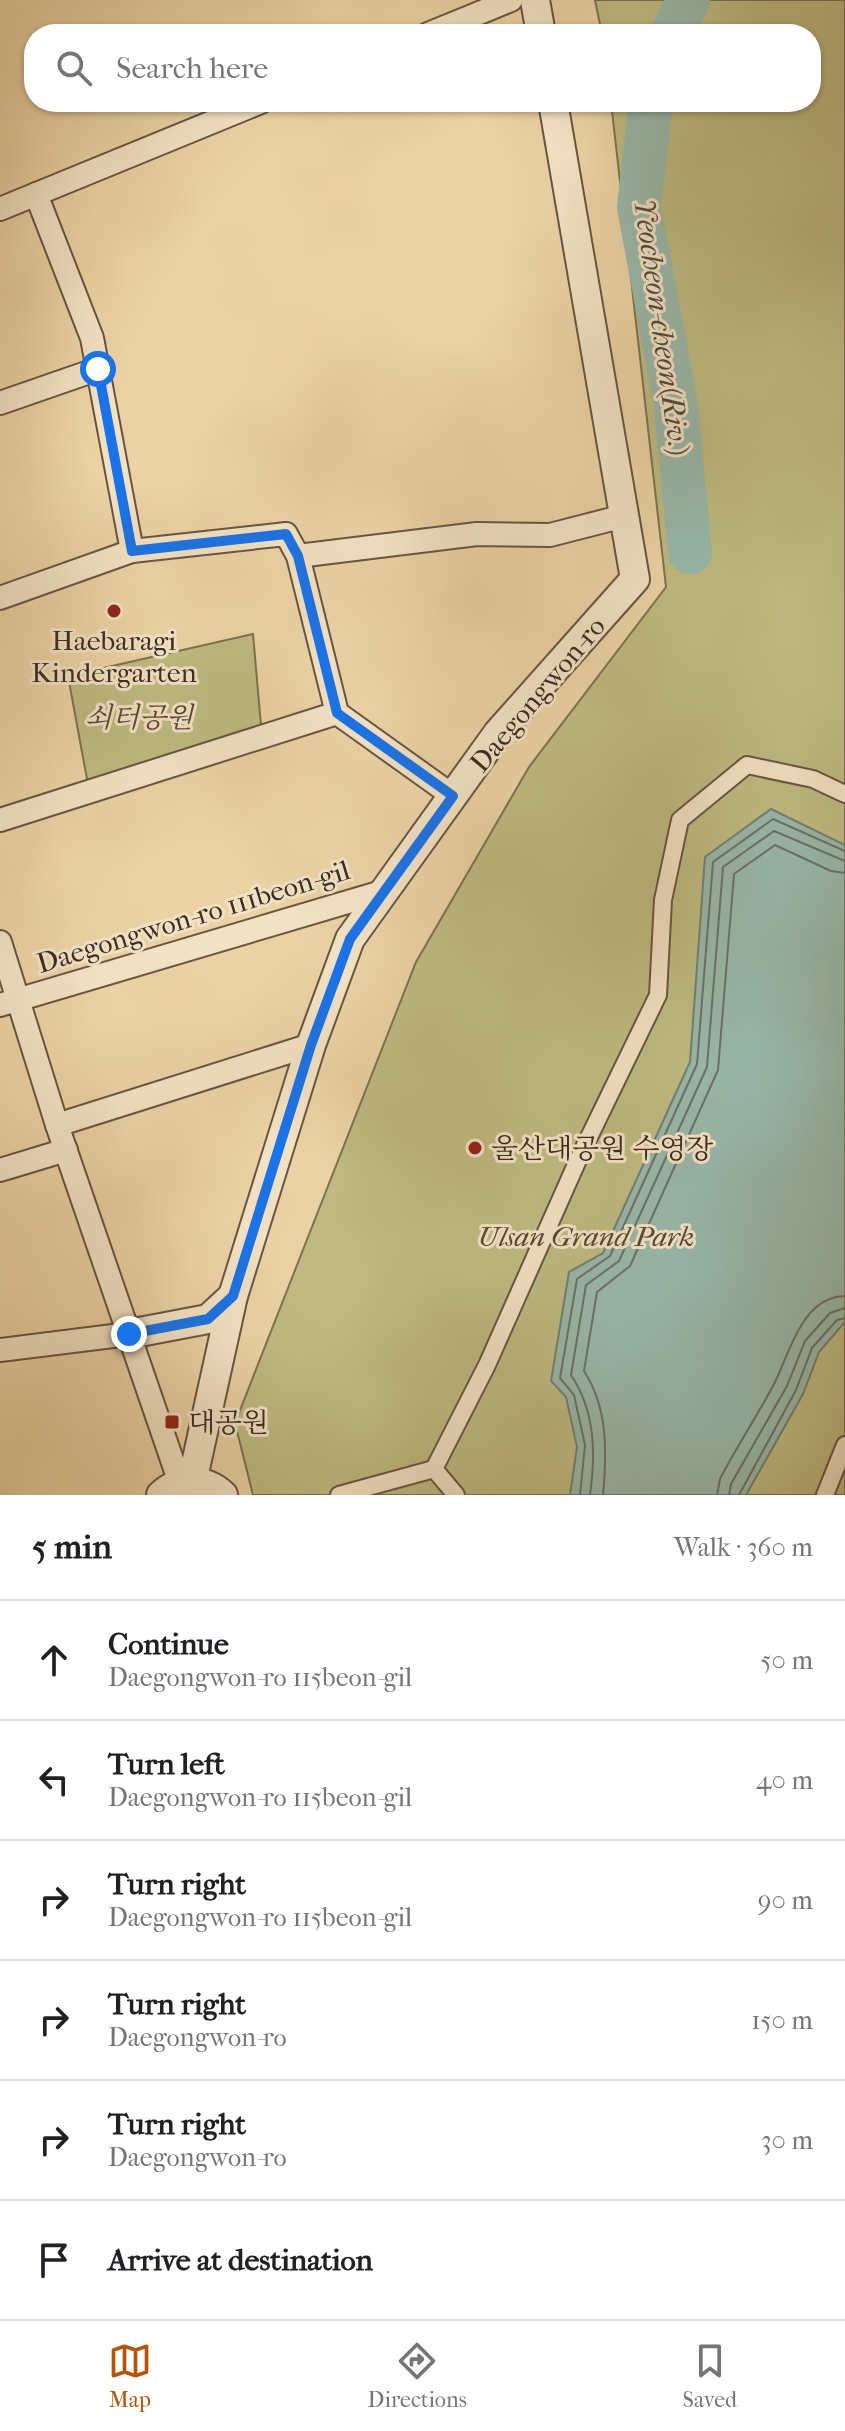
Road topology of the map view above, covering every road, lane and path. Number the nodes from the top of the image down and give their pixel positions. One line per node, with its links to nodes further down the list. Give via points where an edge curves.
1 (511, 0): 3 (street)
2 (535, 0): 4 (street)
3 (452, 24)
4 (539, 24)
5 (237, 112): 7 (street)
6 (555, 112): 11 (street, Daegongwon-ro)
7 (36, 194): 8 (street); 9 (street, via 92,338)
8 (0, 209)
9 (98, 369): 10 (street); 12 (street)
10 (0, 403)
11 (624, 516): 13 (street, via 550,535 477,534); 17 (street, Daegongwon-ro, via 635,579 498,733)
12 (132, 551): 13 (street, via 286,534); 14 (street)
13 (298, 556): 15 (street)
14 (0, 598)
15 (337, 713): 17 (street); 18 (street)
16 (845, 794): 30 (street, via 813,779 747,765 680,820 663,900 658,995)
17 (453, 796): 19 (street, Daegongwon-ro)
18 (0, 820)
19 (385, 891): 21 (street, Daegongwon-ro 111beon-gil); 22 (street, Daegongwon-ro, via 350,939)
20 (0, 942): 21 (street)
21 (9, 1002): 23 (street)
22 (311, 1045): 23 (street); 26 (street, Daegongwon-ro)
23 (57, 1125): 24 (street)
24 (66, 1150): 25 (street); 27 (street)
25 (0, 1170)
26 (233, 1296): 27 (street, via 208,1319); 31 (street, Daegongwon-ro)
27 (129, 1334): 28 (street); 31 (street)
28 (0, 1350)
29 (845, 1445): 35 (street)
30 (434, 1469): 33 (street); 34 (street)
31 (178, 1487): 32 (street, via 205,1484)
32 (223, 1495)
33 (339, 1495)
34 (456, 1495)
35 (825, 1495)

